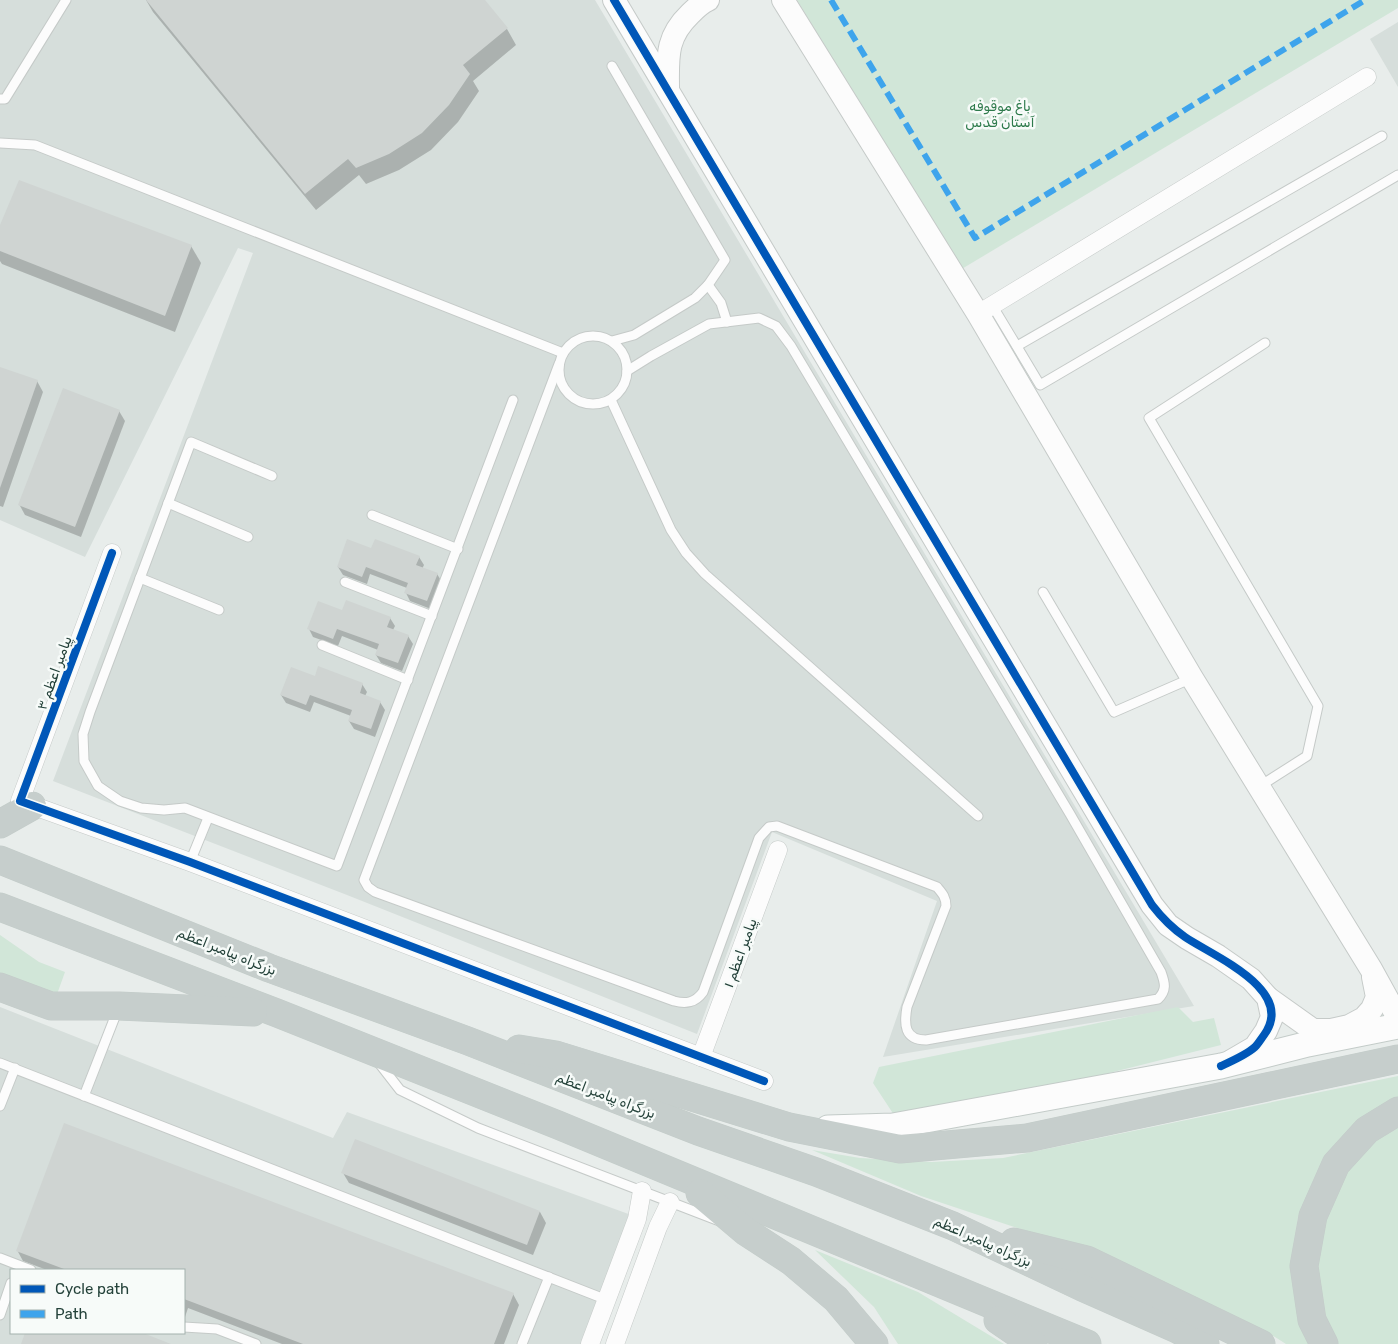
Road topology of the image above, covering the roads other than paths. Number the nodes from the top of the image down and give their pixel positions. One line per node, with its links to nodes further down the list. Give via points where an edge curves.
1 (66, 0): 10 (lane, via 5,98)
2 (614, 0): 9 (street)
3 (708, 0): 9 (street, via 684,20 672,36 668,54)
4 (764, 0): 6 (street)
5 (783, 0): 6 (street)
6 (799, 28): 15 (street)
7 (612, 66): 14 (lane, via 725,260)
8 (1367, 77): 15 (street)
9 (668, 90): 50 (street, via 1152,906 1168,925 1251,979)
10 (0, 99)
11 (1382, 136): 19 (lane)
12 (0, 143): 20 (lane, via 35,145)
13 (1398, 175): 19 (lane, via 1040,385)
14 (708, 285): 16 (lane, via 721,303); 17 (lane, via 695,298 634,335)
15 (985, 310): 19 (lane); 37 (street)
16 (726, 322): 21 (lane, via 759,318 776,326 791,346 1161,972 1165,984 1158,999 918,1040 911,1036 904,1022 946,906 943,894 937,887 777,826 769,827 758,838 703,992 692,1002 674,1001 368,887 364,880); 22 (lane, via 709,324)
17 (612, 342): 20 (lane, via 602,337 580,338); 22 (lane, via 626,360)
18 (1265, 343): 39 (lane, via 1149,418 1318,706 1307,756)
19 (1016, 346)
20 (563, 353): 21 (lane)
21 (559, 364): 24 (lane, via 562,386 578,402 595,404)
22 (627, 372): 24 (lane, via 625,383)
23 (513, 400): 29 (lane)
24 (611, 400): 41 (lane, via 671,530 686,553 705,574)
25 (272, 476): 26 (lane, via 191,442)
26 (168, 503): 28 (lane); 31 (lane)
27 (372, 515): 29 (lane)
28 (248, 537)
29 (458, 549): 35 (lane)
30 (112, 553): 40 (street, پیامبر اعظم ۳)
31 (140, 578): 34 (lane); 42 (lane, via 83,734 84,761 98,786 120,801 141,808 184,808)
32 (345, 582): 35 (lane)
33 (1043, 592): 37 (lane, via 1114,712)
34 (219, 610)
35 (432, 616): 38 (lane)
36 (322, 645): 38 (lane)
37 (1192, 678): 39 (street)
38 (408, 680): 42 (lane, via 337,866)
39 (1259, 786): 48 (street)
40 (17, 807): 43 (highway); 46 (street)
41 (978, 816)
42 (208, 818): 46 (lane)
43 (0, 824)
44 (778, 850): 57 (street, پیامبر اعظم ۱)
45 (0, 860): 55 (highway, بزرگراه پیامبر اعظم, via 269,968)
46 (190, 862): 57 (street)
47 (0, 907): 52 (highway)
48 (1371, 969): 50 (street, via 1376,997 1374,1003 1364,1018 1349,1026 1313,1030); 53 (street)
49 (0, 987): 51 (highway, via 51,1006)
50 (1268, 998): 60 (street, via 1272,1017 1266,1031 1254,1047)
51 (119, 1006): 52 (highway); 63 (lane)
52 (277, 1013): 56 (highway)
53 (1398, 1018)
54 (1398, 1026): 60 (main road)
55 (468, 1041): 66 (highway, via 556,1055); 70 (highway, بزرگراه پیامبر اعظم)
56 (370, 1050): 67 (highway); 68 (lane, via 400,1090 478,1128)
57 (702, 1057): 62 (street)
58 (1398, 1059): 66 (highway, via 1027,1138 900,1149)
59 (0, 1062): 61 (lane)
60 (1221, 1066): 66 (main road, via 893,1126)
61 (15, 1068): 63 (lane); 64 (lane)
62 (764, 1081)
63 (84, 1096): 74 (lane)
64 (0, 1106)
65 (1398, 1111): 90 (highway, via 1366,1130 1336,1164 1313,1216 1304,1266 1312,1320)
66 (789, 1127)
67 (684, 1178): 71 (highway); 76 (highway)
68 (642, 1191): 69 (lane); 77 (street, via 637,1219)
69 (670, 1202): 71 (lane); 78 (street)
70 (953, 1226): 88 (highway, بزرگراه پیامبر اعظم); 89 (highway, via 1087,1260)
71 (745, 1232): 85 (highway, via 791,1261 836,1299)
72 (0, 1258): 73 (lane)
73 (17, 1268)
74 (550, 1277): 77 (lane); 82 (lane)
75 (10, 1286): 79 (lane)
76 (951, 1289): 86 (highway); 87 (highway)
77 (605, 1298): 78 (street); 83 (street)
78 (629, 1308): 84 (street)
79 (0, 1315)
80 (185, 1326): 81 (lane, via 217,1329)
81 (256, 1344)
82 (522, 1344)
83 (590, 1344)
84 (615, 1344)
85 (874, 1344)
86 (1033, 1344)
87 (1087, 1344)
88 (1205, 1344)
89 (1261, 1344)
90 (1324, 1344)

